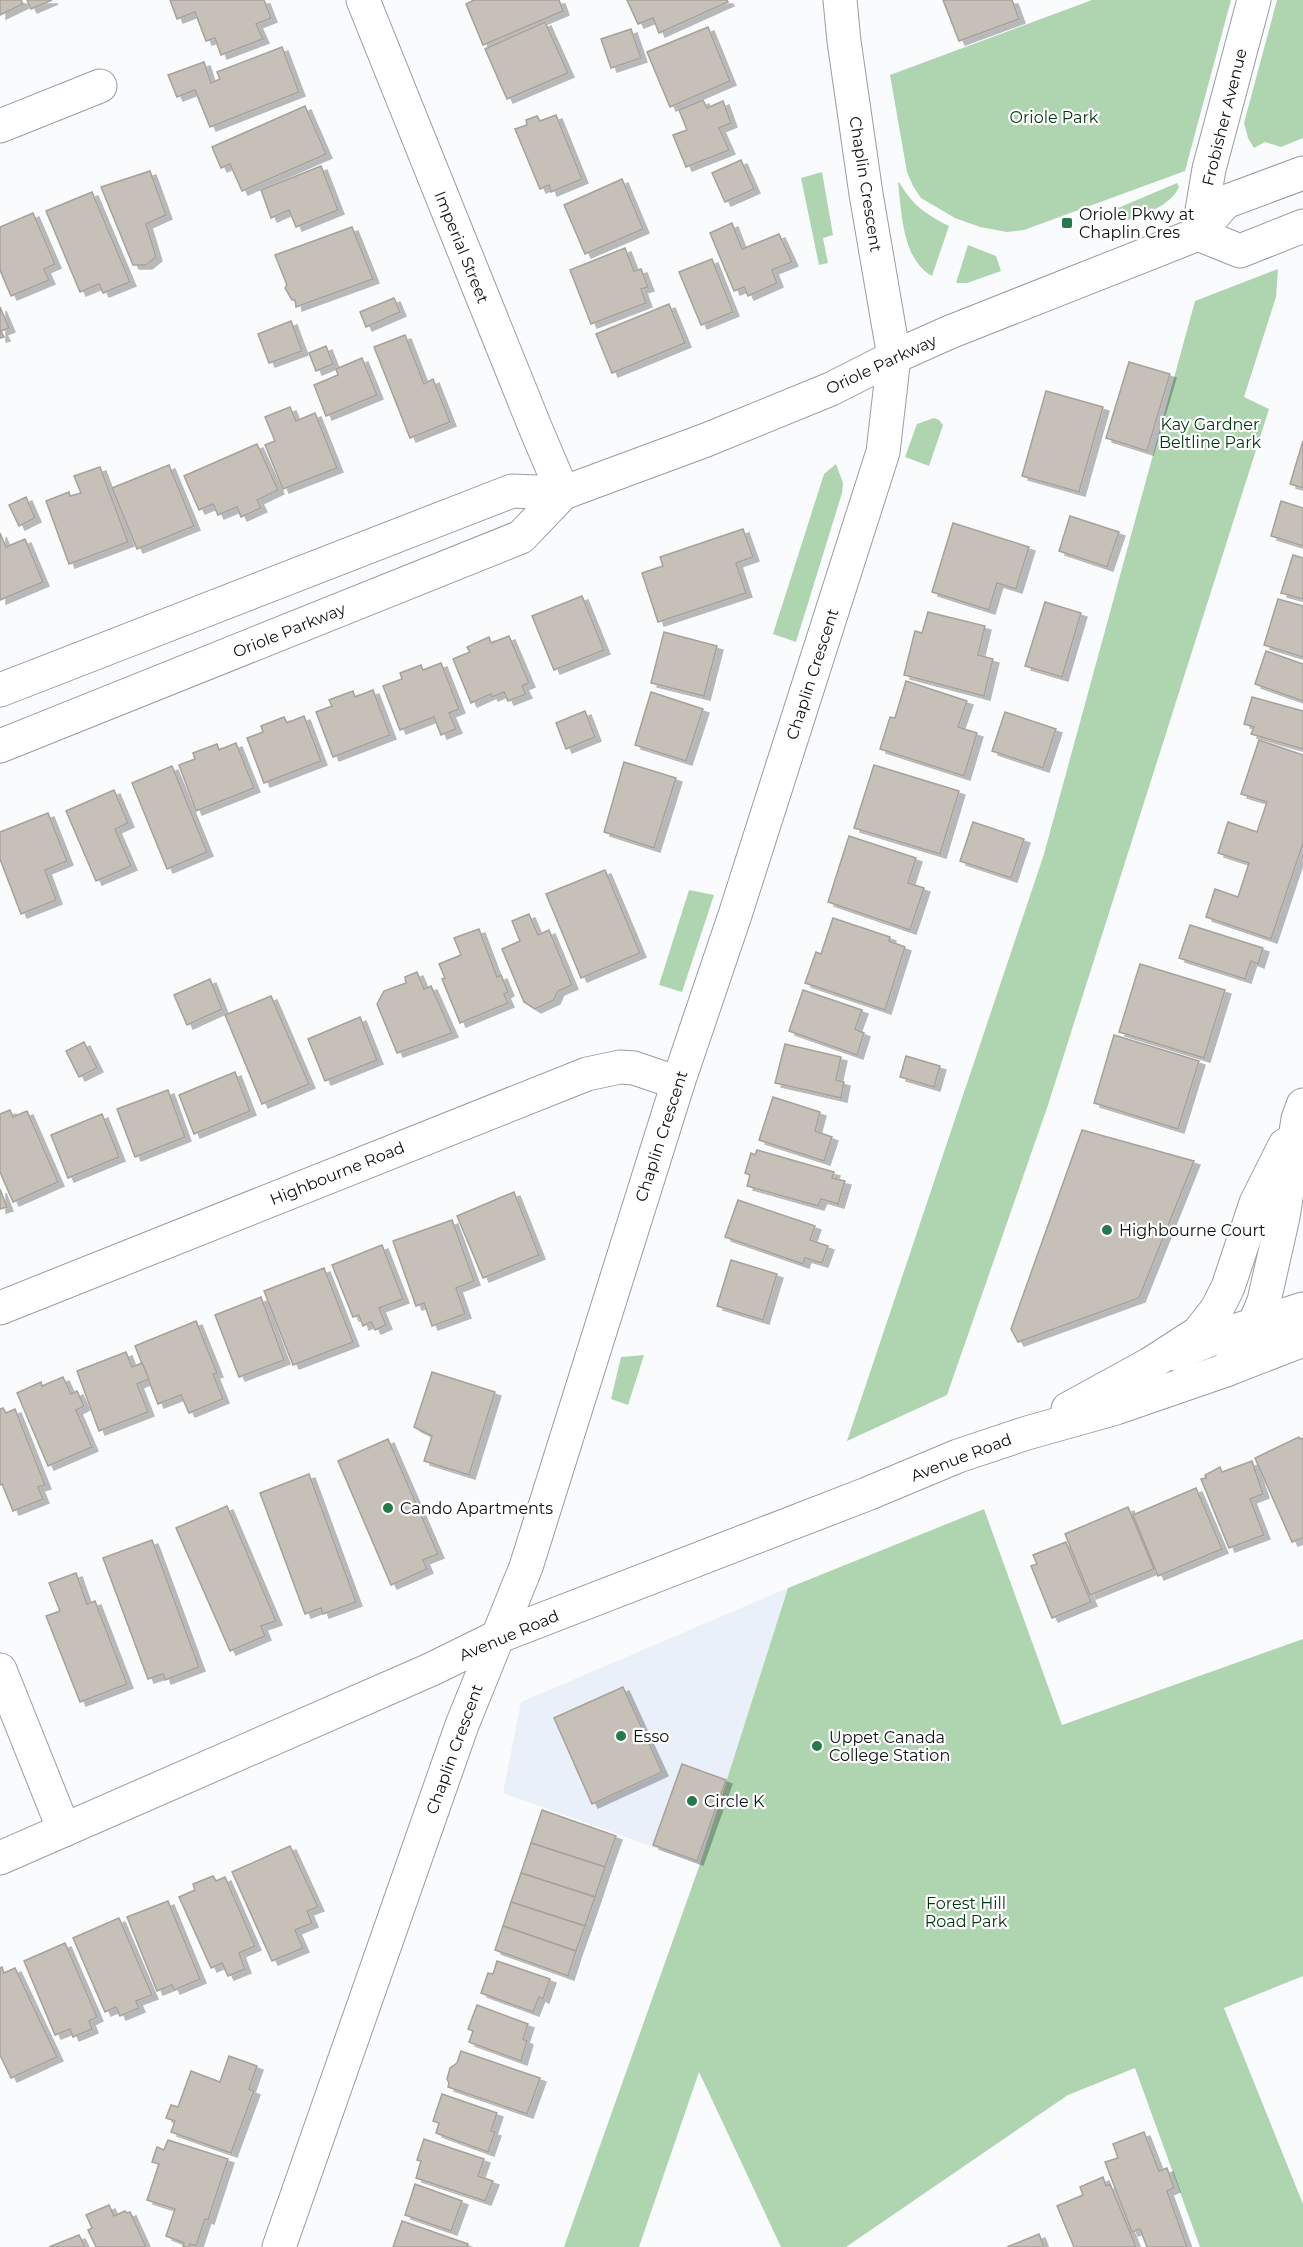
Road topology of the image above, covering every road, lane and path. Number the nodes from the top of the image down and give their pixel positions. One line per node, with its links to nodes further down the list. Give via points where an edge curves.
1 (363, 0): 10 (street, Imperial Street)
2 (840, 0): 9 (street, Chaplin Crescent, via 866,194)
3 (1254, 0): 8 (street, Frobisher Avenue, via 1209,169)
4 (99, 86): 5 (street)
5 (0, 126)
6 (1303, 173): 8 (street, Oriole Parkway, via 1225,202)
7 (1303, 226): 8 (street, via 1240,251)
8 (1198, 234): 9 (street, Oriole Parkway)
9 (894, 357): 10 (street, Oriole Parkway, via 831,389); 13 (street, Chaplin Crescent, via 883,452)
10 (563, 493): 11 (street, Oriole Parkway, via 512,491); 12 (street, Oriole Parkway, via 520,537)
11 (0, 690)
12 (0, 746)
13 (678, 1083): 15 (street, Highbourne Road, via 634,1068 587,1074); 22 (street, Chaplin Crescent, via 526,1567)
14 (1301, 1112): 17 (street, via 1283,1217); 19 (street, via 1256,1203 1228,1287 1216,1309 1198,1333)
15 (0, 1308)
16 (1303, 1309): 17 (street, Avenue Road)
17 (1255, 1324): 19 (street, Avenue Road); 20 (street, via 1246,1345)
18 (1303, 1340): 20 (street, Avenue Road)
19 (1150, 1364): 21 (street, Avenue Road)
20 (1226, 1370): 21 (street, Avenue Road, via 1116,1408)
21 (1027, 1433): 22 (street, Avenue Road, via 939,1463)
22 (497, 1637): 24 (street, Avenue Road); 26 (street, Chaplin Crescent, via 462,1725)
23 (0, 1670): 24 (street)
24 (64, 1830): 25 (street, Avenue Road)
25 (0, 1858)
26 (279, 2247)

